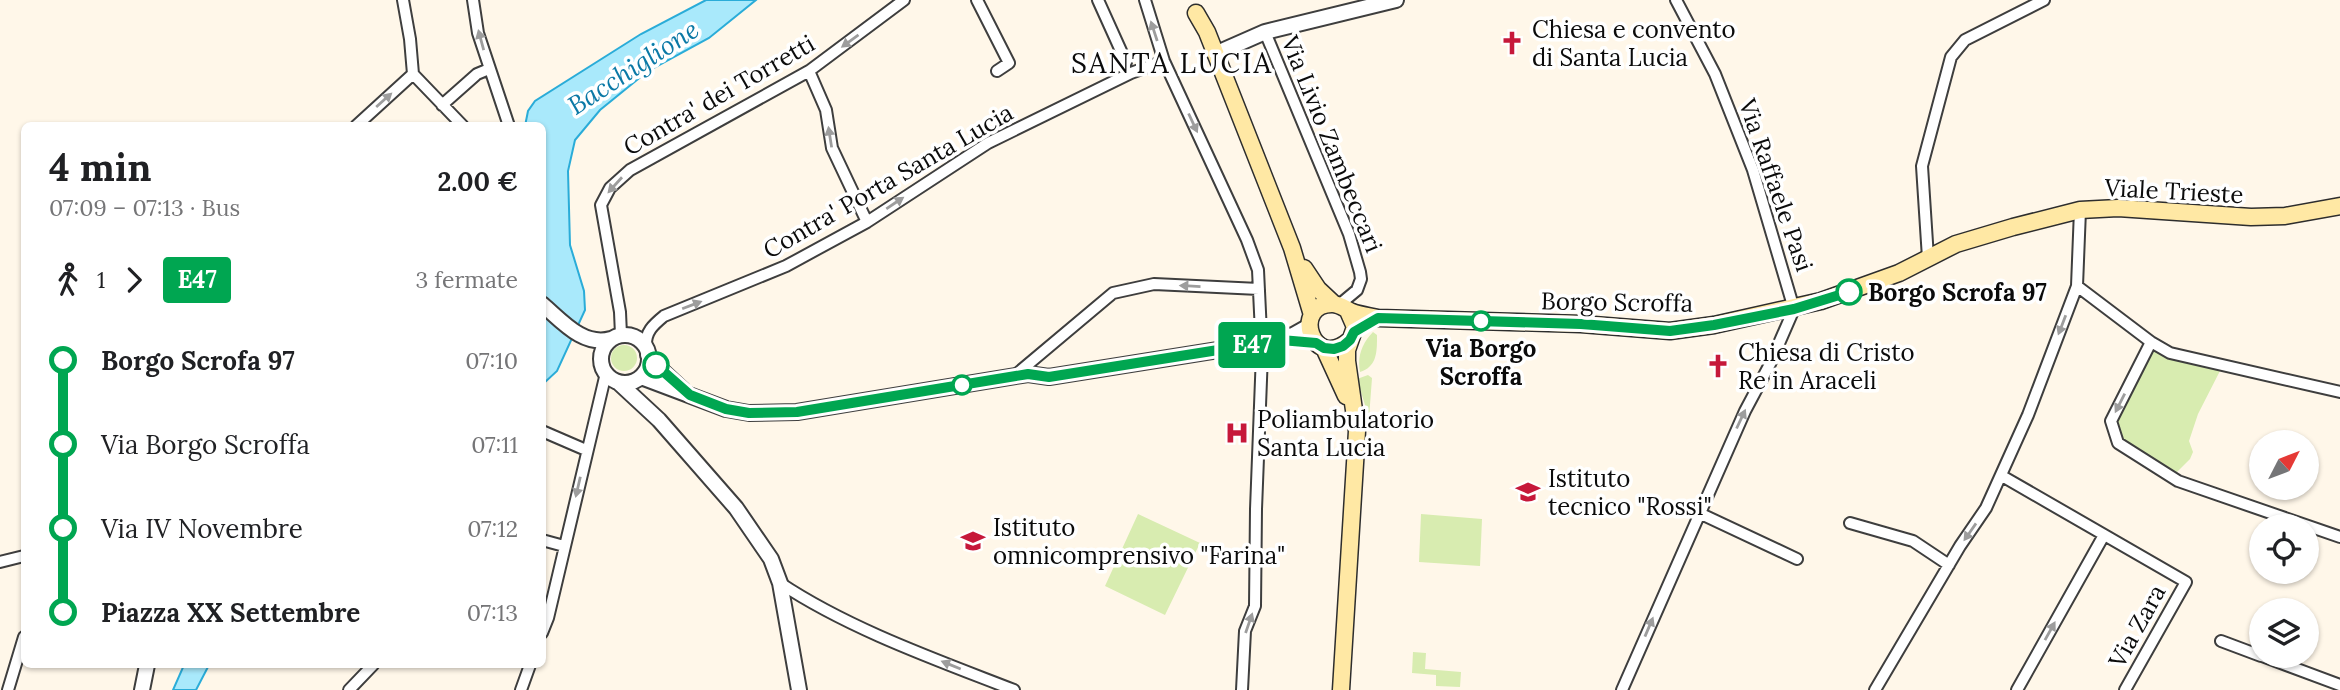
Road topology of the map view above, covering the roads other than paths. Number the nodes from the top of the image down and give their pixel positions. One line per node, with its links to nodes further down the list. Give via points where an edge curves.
1 (403, 0): 18 (street)
2 (473, 0): 15 (street, one-way to 2)
3 (905, 0): 16 (street, Contra' dei Torretti, one-way to 16)
4 (977, 0): 17 (street, via 1009,62)
5 (1098, 0): 14 (street)
6 (1145, 0): 13 (street, one-way to 6)
7 (1396, 0): 11 (street)
8 (1676, 0): 33 (street, Via Raffaele Pasi, via 1715,74 1753,170)
9 (2044, 0): 28 (street, via 1965,40 1951,57 1922,166)
10 (1194, 7): 12 (main road); 20 (main road, via 1213,77)
11 (1265, 32): 12 (street); 31 (street, Via Livio Zambeccari, via 1349,234 1360,272 1357,290)
12 (1215, 54): 20 (main road)
13 (1164, 61): 26 (street, Contra' Porta Santa Lucia, one-way to 13, via 989,143); 30 (street, one-way to 30, via 1247,240 1258,270)
14 (1126, 62)
15 (489, 69): 19 (street); 23 (street)
16 (809, 71): 26 (street, one-way to 16, via 832,148 826,110); 37 (street, Contra' dei Torretti, one-way to 37, via 630,170 610,188 601,205 620,312)
17 (997, 71)
18 (412, 74): 19 (street); 21 (street, one-way to 18)
19 (442, 105): 22 (street)
20 (1237, 112): 27 (main road)
21 (360, 122)
22 (459, 122)
23 (508, 122)
24 (2340, 206): 25 (main road, Viale Trieste, via 2251,217 2118,208)
25 (2080, 211): 28 (main road, Viale Trieste, via 1956,244); 29 (street)
26 (867, 222): 43 (street, Contra' Porta Santa Lucia, one-way to 26, via 650,329 664,316 786,266)
27 (1292, 248): 31 (main road, via 1314,283); 35 (main road)
28 (1928, 258): 33 (main road, Borgo Scroffa, via 1899,273)
29 (2077, 286): 39 (street); 56 (street, one-way to 56)
30 (1259, 289): 40 (street); 44 (street, one-way to 44, via 1154,284 1113,293)
31 (1340, 306): 34 (main road, Borgo Scroffa); 35 (main road, via 1325,305); 36 (main road, via 1354,321)
32 (546, 307): 41 (street)
33 (1794, 309): 34 (main road, Borgo Scroffa, via 1670,331); 57 (street, one-way to 33)
34 (1378, 318): 36 (main road)
35 (1310, 321): 38 (street, via 1301,332); 42 (main road, via 1311,335)
36 (1352, 336): 42 (main road, via 1334,349); 52 (main road, via 1347,361)
37 (616, 337): 41 (street); 43 (street, via 636,337); 45 (street, via 602,351)
38 (1281, 340): 40 (street); 42 (street)
39 (2151, 342): 50 (street, via 2170,353); 60 (street, one-way to 60, via 2110,421 2118,443 2178,481)
40 (1262, 343): 47 (street); 83 (street, one-way to 40, via 1245,631 1255,606)
41 (592, 345): 45 (street)
42 (1320, 346): 52 (main road)
43 (647, 351): 48 (street, via 649,363); 51 (street)
44 (1041, 354): 46 (street); 47 (street)
45 (604, 370): 49 (street); 55 (street)
46 (1013, 377): 47 (street); 51 (street, via 797,412 749,413)
47 (1049, 377)
48 (638, 379): 49 (street); 51 (street); 53 (street)
49 (618, 382): 53 (street)
50 (2340, 392)
51 (690, 395)
52 (1355, 413): 84 (main road, via 1357,446)
53 (659, 420): 67 (street, via 757,536)
54 (546, 434): 55 (street)
55 (586, 450): 62 (street, one-way to 62)
56 (2002, 476): 59 (street); 66 (street, one-way to 66)
57 (1699, 513): 64 (street); 85 (street, one-way to 57)
58 (1850, 523): 66 (street, via 1913,541)
59 (2104, 535): 87 (street, one-way to 59); 88 (street, Via Zara, via 2186,583)
60 (2340, 537)
61 (546, 541): 62 (street)
62 (565, 546): 68 (street)
63 (21, 557): 65 (street)
64 (1797, 559)
65 (0, 562)
66 (1949, 565): 86 (street)
67 (780, 583): 81 (street); 82 (street, one-way to 67, via 809,602)
68 (546, 623)
69 (2221, 641): 71 (street)
70 (21, 647): 77 (street)
71 (2249, 651)
72 (146, 668): 78 (street)
73 (370, 668): 79 (street)
74 (529, 668): 80 (street)
75 (2294, 668): 76 (street)
76 (2340, 685)
77 (8, 690)
78 (142, 690)
79 (349, 690)
80 (521, 690)
81 (799, 690)
82 (1014, 690)
83 (1242, 690)
84 (1341, 690)
85 (1622, 690)
86 (1875, 690)
87 (2017, 690)
88 (2126, 690)

